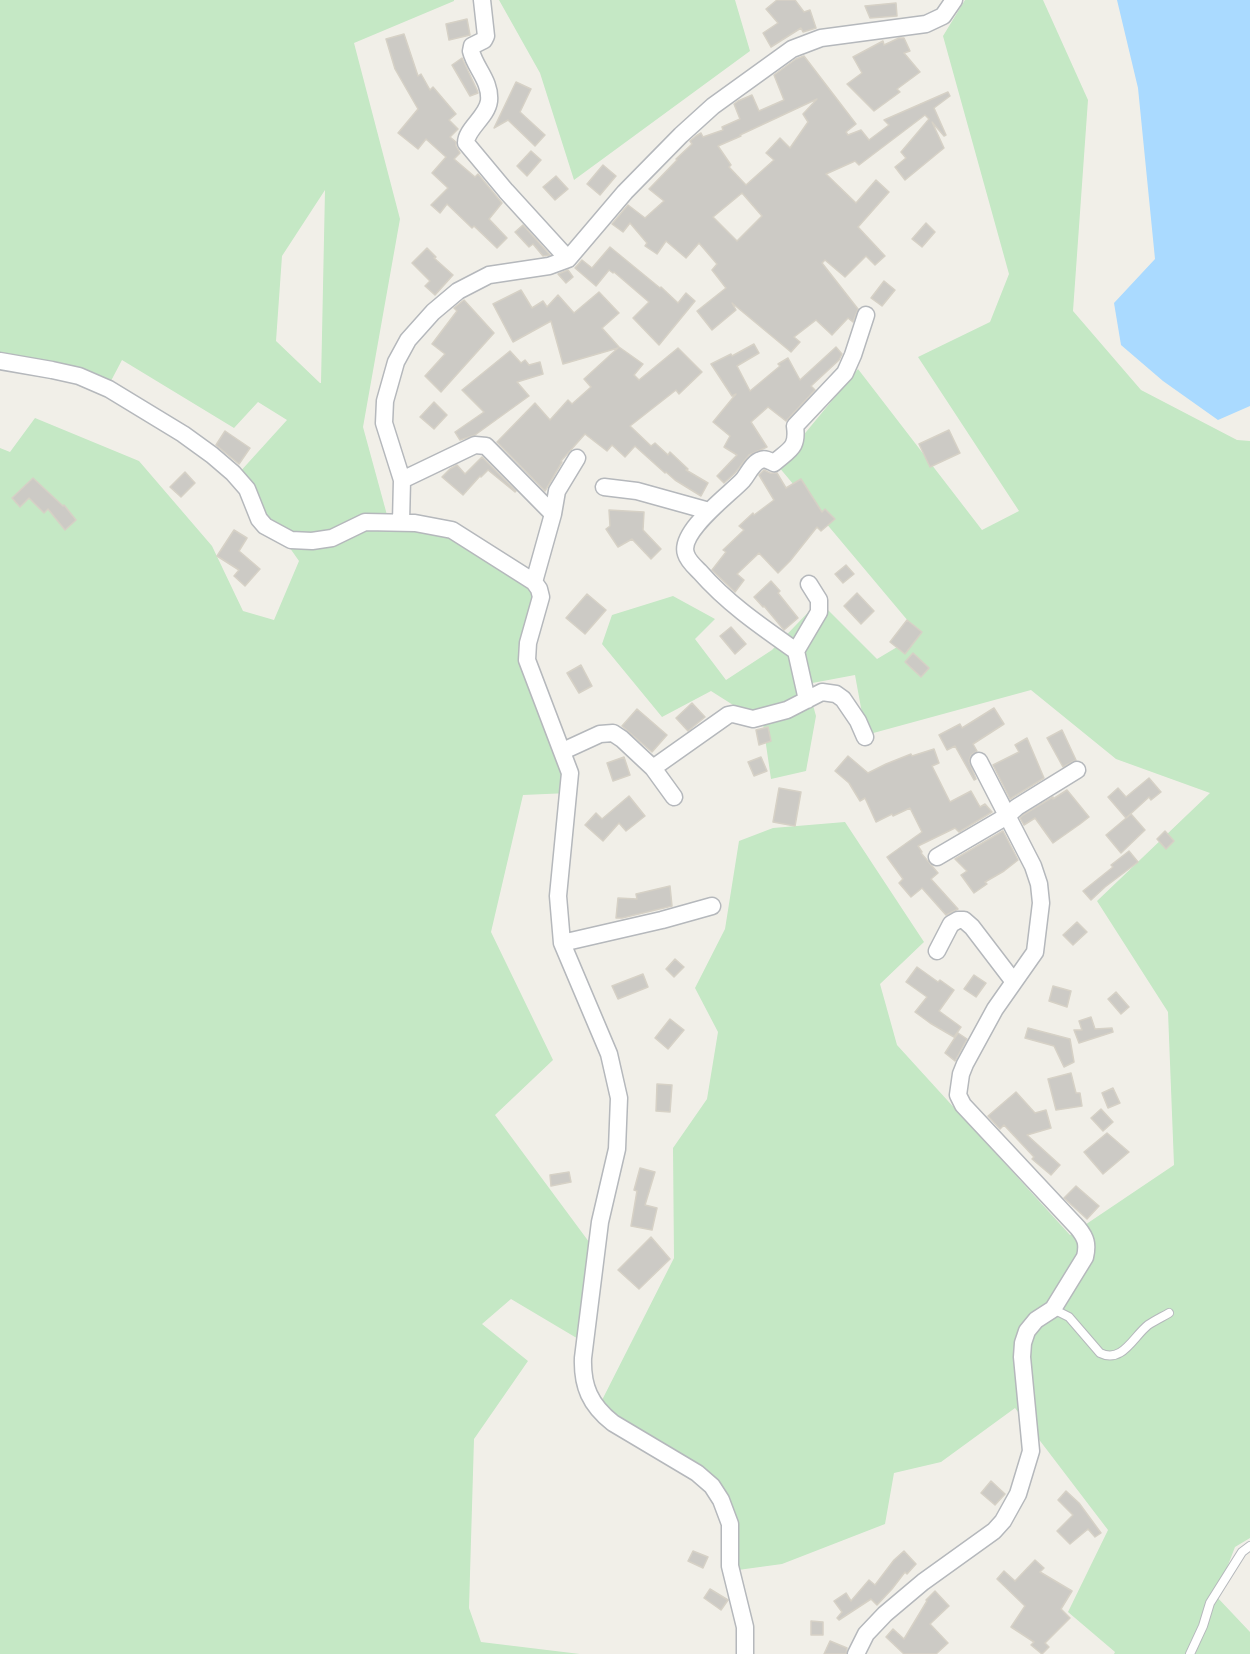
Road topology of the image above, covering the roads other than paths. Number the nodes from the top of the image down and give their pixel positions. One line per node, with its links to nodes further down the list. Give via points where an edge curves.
1 (482, 0): 3 (street, via 486,36 471,51 486,83 489,102 466,143)
2 (954, 0): 3 (street, via 943,16 926,24 821,38 792,49 713,106 681,135 624,192)
3 (568, 259): 7 (street, via 478,280 433,312 408,340 396,362 385,401 384,423)
4 (866, 315): 9 (street, via 845,373 795,426 794,445 774,463 758,460 742,481)
5 (0, 362): 11 (street, via 79,376 155,417 233,473 247,489 265,526 291,540 332,538 365,522)
6 (577, 458): 10 (street, via 557,491)
7 (402, 480): 10 (street, via 474,446 486,446); 11 (street)
8 (604, 487): 9 (street, via 637,491)
9 (709, 511): 14 (street, via 689,536 684,549 687,558 737,609)
10 (553, 514): 12 (street)
11 (401, 522): 12 (street, via 452,530)
12 (534, 582): 17 (street, via 541,597 527,660)
13 (809, 584): 14 (street, via 819,600 819,612)
14 (796, 651): 15 (street)
15 (807, 700): 16 (street, via 822,692 836,694 858,721); 19 (street, via 753,719 728,715)
16 (865, 737)
17 (562, 751): 19 (street, via 600,734 613,733); 25 (street, via 570,773 558,896)
18 (979, 761): 22 (street)
19 (653, 768): 21 (street)
20 (1077, 770): 22 (street)
21 (674, 797)
22 (1007, 816): 23 (street); 27 (street, via 1033,866 1041,903 1035,952)
23 (937, 857)
24 (712, 906): 25 (street)
25 (562, 943): 31 (street, via 609,1054 620,1098 617,1149 600,1222 582,1376 602,1415 697,1473 722,1500 730,1524 730,1566 745,1627)
26 (937, 951): 27 (street, via 951,924 964,921)
27 (1014, 982): 28 (street, via 965,1065 958,1095 1086,1239 1084,1257)
28 (1053, 1309): 29 (lane, via 1069,1317 1106,1357 1121,1354 1148,1325); 32 (street, via 1036,1320 1023,1343 1031,1450 1018,1494 1003,1521 885,1614 866,1634)
29 (1169, 1313)
30 (1250, 1546): 33 (lane, via 1242,1552 1210,1603)
31 (745, 1654)
32 (856, 1654)
33 (1190, 1654)

